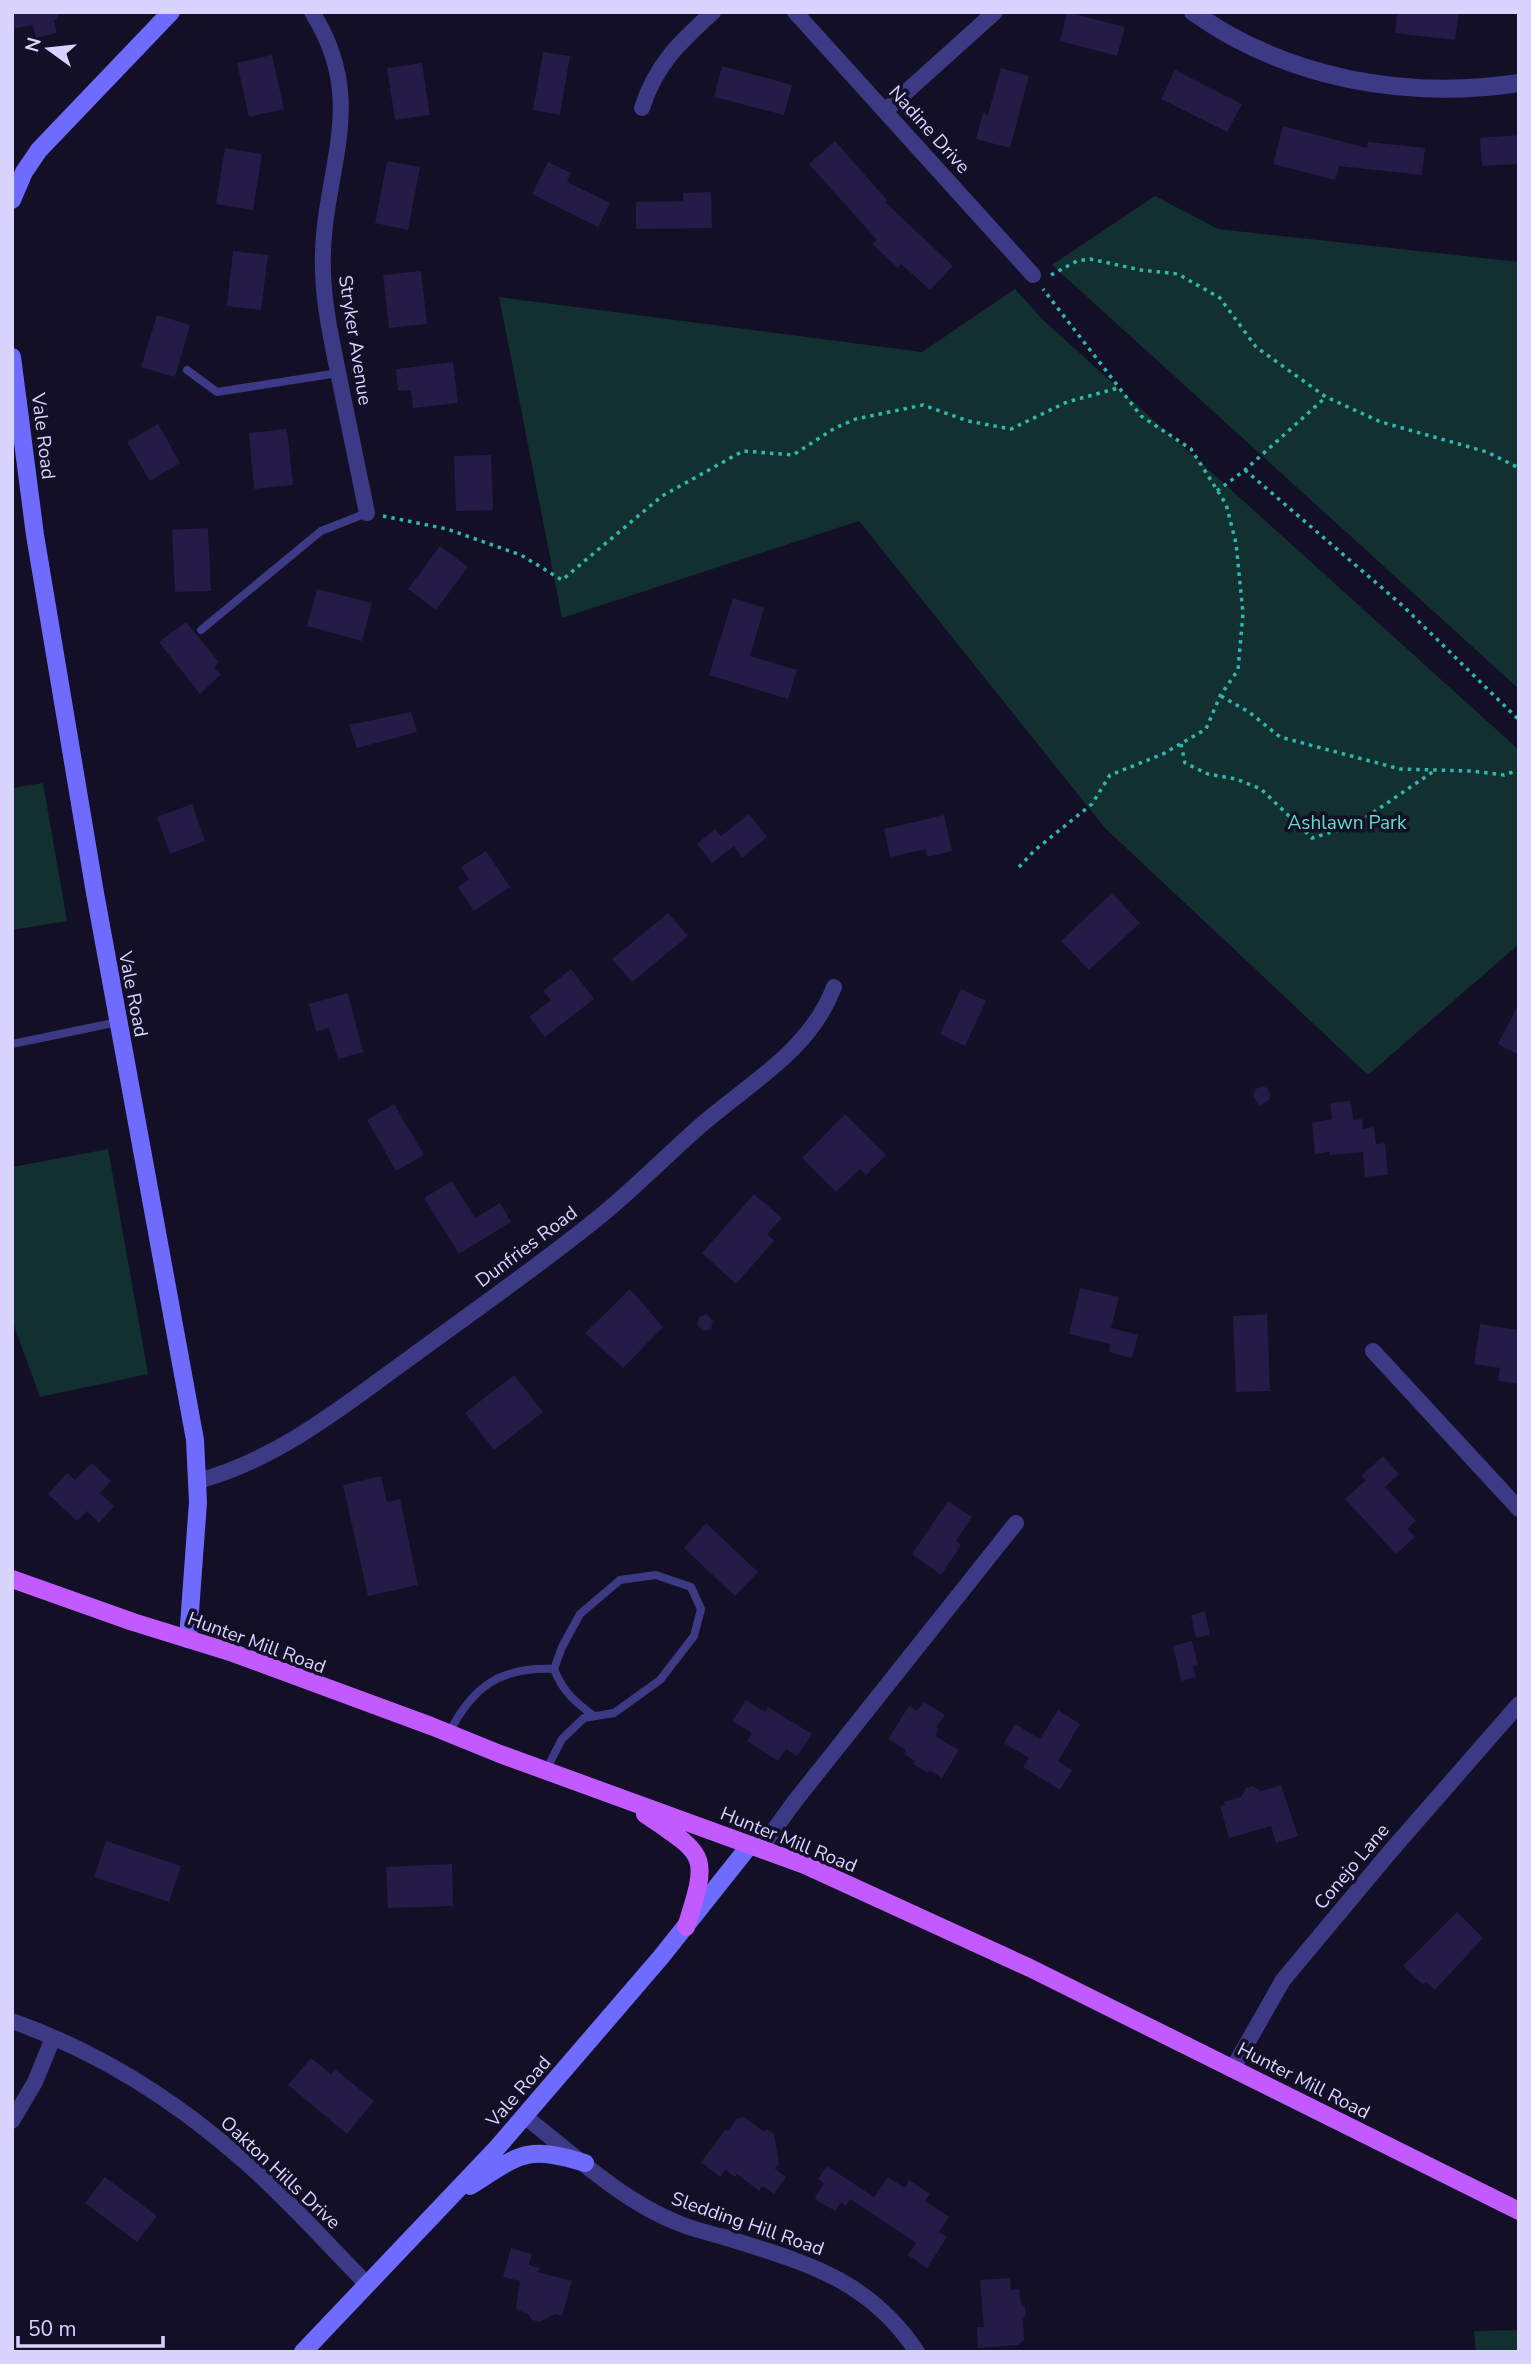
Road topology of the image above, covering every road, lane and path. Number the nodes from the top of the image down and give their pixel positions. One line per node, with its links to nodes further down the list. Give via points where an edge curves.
1 (171, 12): 10 (main road, via 39,150)
2 (312, 12): 14 (street, Stryker Avenue, via 340,83 340,144 325,215 323,271)
3 (713, 12): 8 (street, via 674,48 657,71)
4 (795, 12): 9 (street, Nadine Drive)
5 (995, 12): 9 (street)
6 (1194, 12): 7 (street, via 1246,44 1330,76 1422,88)
7 (1519, 83)
8 (642, 108)
9 (885, 111): 11 (street, Nadine Drive)
10 (12, 200)
11 (1035, 278): 15 (path); 16 (path, via 1090,259 1178,274 1220,298 1256,347)
12 (12, 357): 29 (main road, Vale Road, via 35,535)
13 (187, 370): 14 (lane, via 217,392)
14 (338, 373): 20 (street, Stryker Avenue)
15 (1118, 388): 19 (path, via 1141,416 1191,449); 20 (path, via 1068,402 1011,429 968,421 923,405 856,419 793,455 743,451 662,496 562,580 521,555 447,529)
16 (1326, 397): 17 (path, via 1381,422 1487,452); 18 (path)
17 (1519, 468)
18 (1245, 470): 19 (path); 23 (path, via 1404,606)
19 (1217, 491): 22 (path, via 1226,504 1236,543 1243,612 1238,670)
20 (367, 513): 21 (lane, via 321,531)
21 (201, 630)
22 (1220, 696): 24 (path, via 1206,729); 26 (path, via 1280,737 1400,769)
23 (1519, 720)
24 (1181, 744): 26 (path, via 1185,763 1261,789 1312,838 1356,825); 27 (path, via 1110,775 1092,804)
25 (1519, 770): 26 (path, via 1504,775)
26 (1434, 771)
27 (1019, 867)
28 (834, 987): 32 (street, Dunfries Road, via 813,1028 795,1049 535,1267 309,1429 258,1460)
29 (118, 1022): 30 (lane); 32 (main road, Vale Road, via 185,1379)
30 (12, 1044)
31 (1373, 1351): 33 (street)
32 (198, 1480): 36 (main road, Vale Road)
33 (1519, 1509)
34 (1016, 1523): 43 (street)
35 (12, 1579): 36 (main road, Hunter Mill Road)
36 (188, 1639): 40 (main road, Hunter Mill Road)
37 (554, 1669): 39 (lane, via 561,1685); 39 (lane, via 580,1614 620,1580 656,1575 691,1587 701,1609 694,1636 660,1680 614,1713); 40 (lane, via 532,1668 497,1677 463,1706)
38 (1519, 1704): 47 (street, Conejo Lane, via 1283,1980)
39 (594, 1716): 41 (lane, via 584,1718 562,1739)
40 (449, 1733): 41 (main road, Hunter Mill Road)
41 (546, 1771): 42 (main road, Hunter Mill Road)
42 (622, 1798): 43 (main road, Hunter Mill Road); 44 (main road, via 697,1854 698,1891)
43 (755, 1847): 44 (main road, Vale Road); 47 (main road, Hunter Mill Road, via 805,1865 1030,1968)
44 (686, 1927): 48 (main road, Vale Road)
45 (12, 2021): 46 (street, Oakton Hills Drive)
46 (53, 2038): 49 (street); 53 (street, Oakton Hills Drive, via 99,2059 196,2121 245,2161)
47 (1233, 2068): 52 (main road, Hunter Mill Road)
48 (524, 2116): 50 (street, Sledding Hill Road); 51 (main road, Vale Road)
49 (12, 2121)
50 (585, 2163): 51 (main road, via 544,2153 525,2155); 55 (street, Sledding Hill Road, via 646,2207 677,2223 808,2264 838,2278 892,2320)
51 (452, 2197): 53 (main road, Vale Road)
52 (1519, 2211)
53 (367, 2284): 54 (main road, Vale Road)
54 (303, 2352)
55 (917, 2352)

